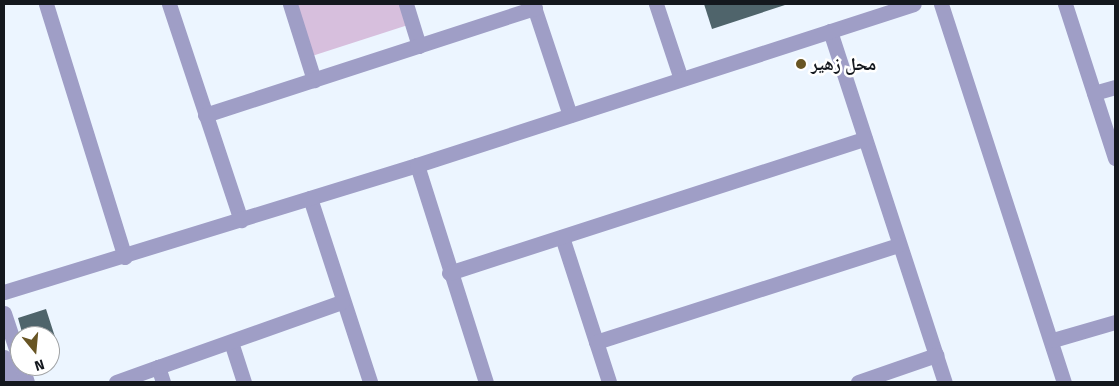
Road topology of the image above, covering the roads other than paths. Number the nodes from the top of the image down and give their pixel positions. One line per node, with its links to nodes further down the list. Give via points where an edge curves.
1 (46, 4): 25 (street)
2 (169, 4): 16 (street)
3 (290, 4): 13 (street)
4 (406, 4): 11 (street)
5 (656, 4): 12 (street)
6 (914, 4): 10 (street)
7 (941, 4): 32 (street)
8 (1065, 4): 15 (street)
9 (534, 6): 11 (street); 17 (street)
10 (830, 31): 12 (street); 18 (street)
11 (419, 46): 13 (street)
12 (681, 79): 17 (street)
13 (314, 80): 16 (street)
14 (1115, 87): 15 (street)
15 (1094, 93): 19 (street)
16 (205, 115): 22 (street)
17 (570, 115): 20 (street)
18 (865, 139): 23 (street); 24 (street)
19 (1115, 158)
20 (417, 165): 21 (street); 26 (street)
21 (310, 198): 22 (street); 28 (street)
22 (241, 220): 25 (street)
23 (562, 237): 26 (street); 34 (street)
24 (899, 245): 34 (street); 35 (street)
25 (125, 257): 27 (street)
26 (450, 273): 43 (street)
27 (4, 292)
28 (342, 302): 33 (street); 42 (street)
29 (4, 313): 31 (street)
30 (1115, 322): 32 (street)
31 (10, 331)
32 (1052, 340): 47 (street)
33 (231, 342): 37 (street); 41 (street)
34 (596, 342): 44 (street)
35 (936, 355): 45 (street); 46 (street)
36 (4, 357): 38 (street)
37 (158, 367): 39 (street); 40 (street)
38 (12, 382)
39 (116, 382)
40 (163, 382)
41 (244, 382)
42 (370, 382)
43 (486, 382)
44 (609, 382)
45 (858, 382)
46 (945, 382)
47 (1064, 382)

